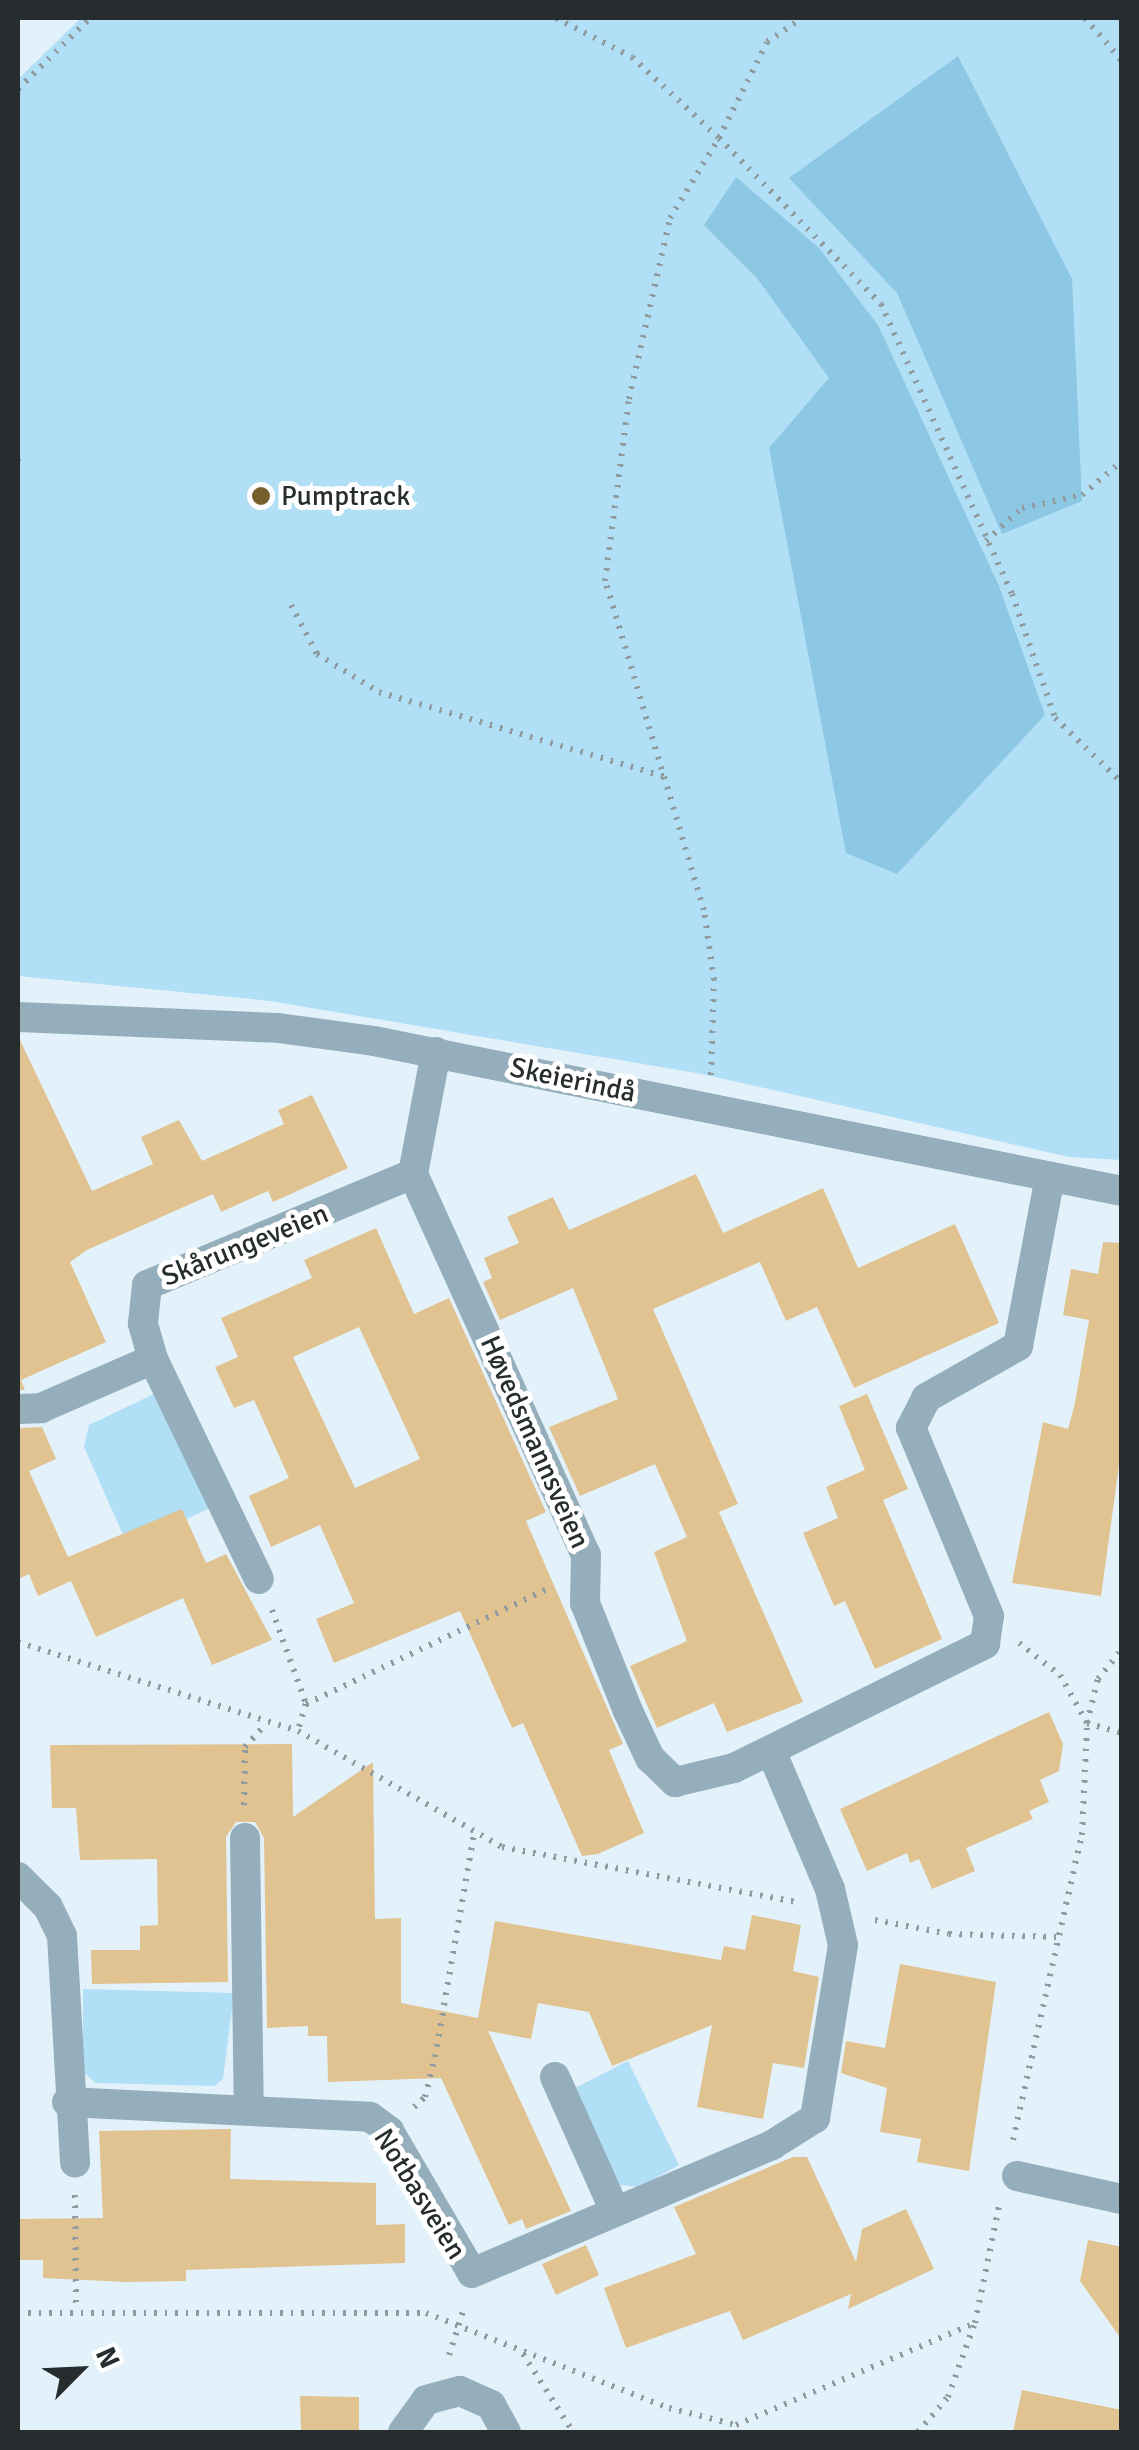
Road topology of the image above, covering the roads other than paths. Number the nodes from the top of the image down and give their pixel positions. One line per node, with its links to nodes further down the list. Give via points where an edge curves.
1 (18, 1017): 2 (street, Skeierindå, via 278,1028)
2 (436, 1052): 3 (street); 4 (street, Skeierindå)
3 (413, 1174): 6 (street, Skårungeveien, via 147,1285 144,1323); 9 (street, Høvedsmannsveien, via 586,1555 585,1603 650,1758 662,1774 691,1784)
4 (1050, 1177): 5 (street, Skeierindå); 9 (street, Høvedsmannsveien, via 1018,1346 926,1398 911,1428 984,1600 989,1634 976,1655)
5 (1122, 1191)
6 (153, 1359): 7 (street, via 41,1408); 8 (street, Skårungeveien)
7 (18, 1409)
8 (259, 1578)
9 (772, 1751): 18 (street, via 837,1909 841,1972 816,2118)
10 (245, 1838): 14 (street)
11 (18, 1877): 13 (street, via 48,1907 62,1936)
12 (555, 2077): 18 (street)
13 (67, 2102): 14 (street, Notbasveien); 15 (street)
14 (249, 2108): 18 (street, Notbasveien, via 363,2115 389,2131 472,2273)
15 (75, 2163)
16 (1010, 2173): 17 (street)
17 (1122, 2199)
18 (616, 2212)
19 (404, 2432): 20 (street, via 426,2400 460,2391 491,2405)
20 (506, 2432)

